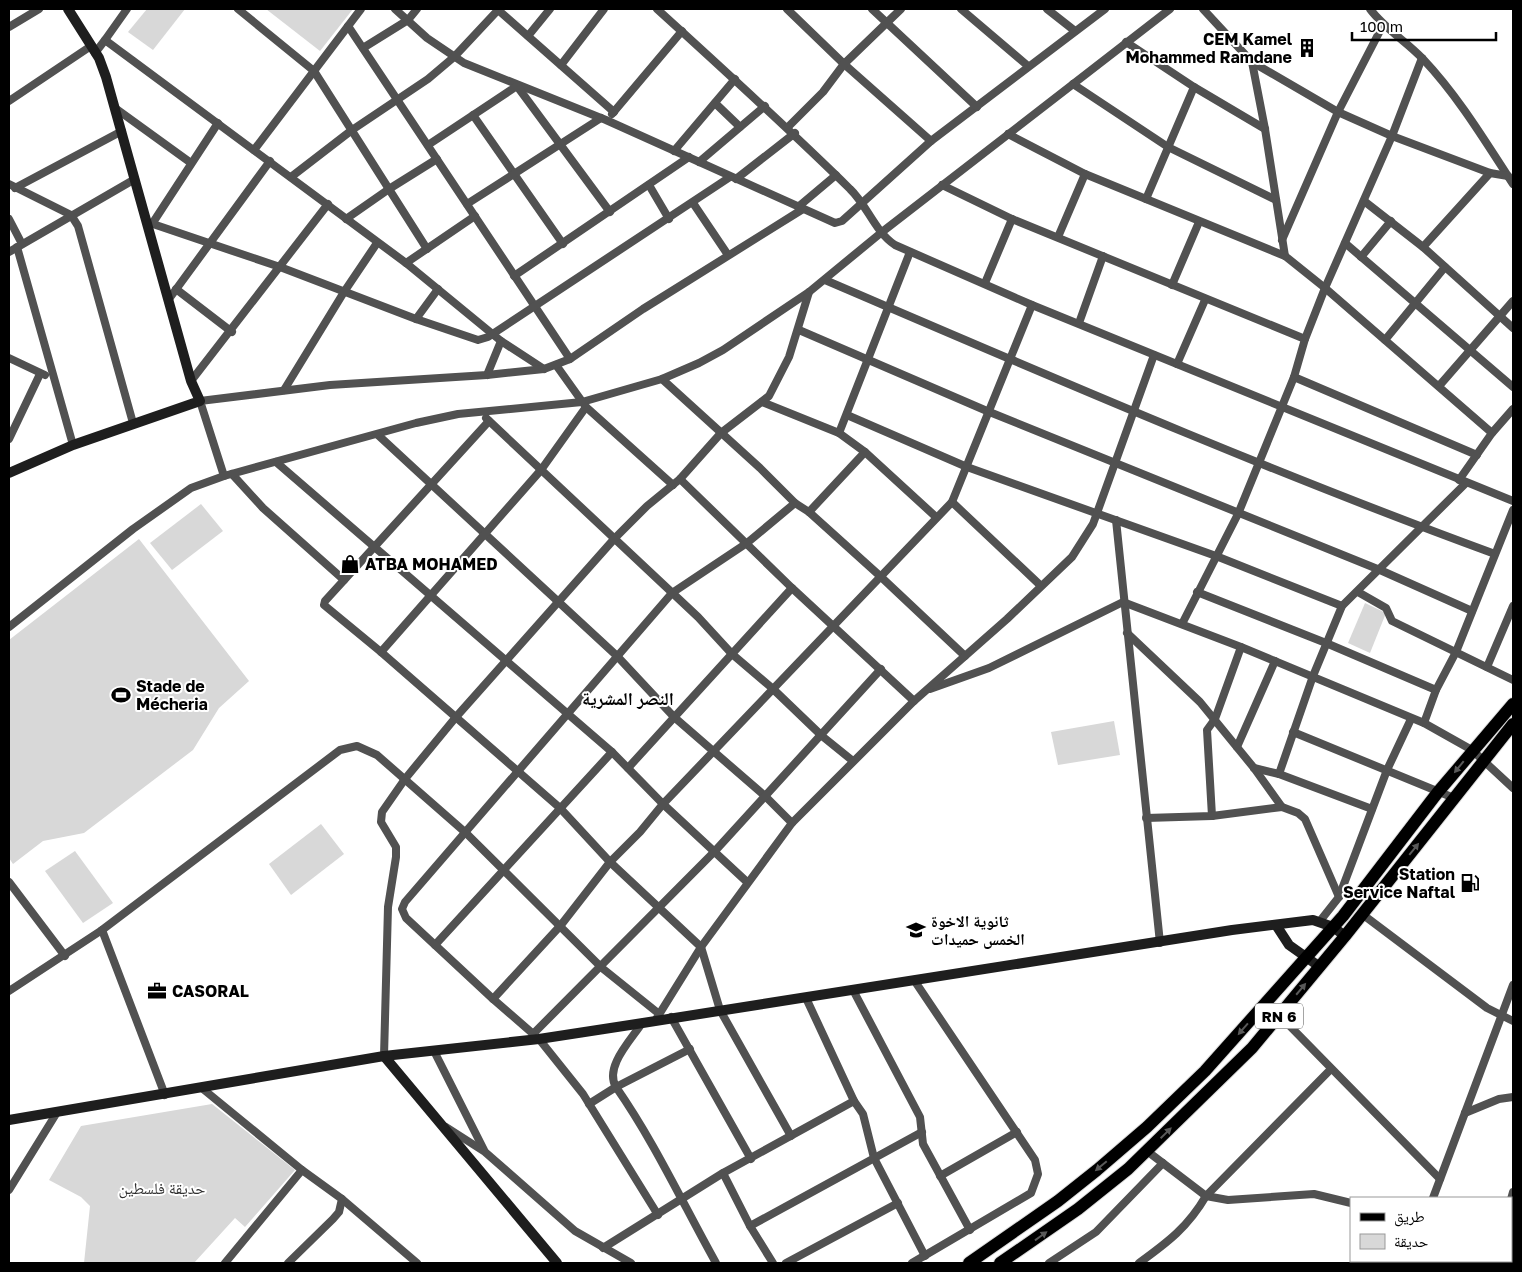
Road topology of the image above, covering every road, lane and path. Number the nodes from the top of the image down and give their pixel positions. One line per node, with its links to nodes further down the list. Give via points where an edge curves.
1 (39, 9): 25 (street)
2 (68, 9): 32 (main road)
3 (127, 9): 29 (street)
4 (238, 9): 39 (street)
5 (361, 9): 24 (street)
6 (395, 9): 21 (street)
7 (417, 9): 21 (street)
8 (497, 9): 28 (street); 33 (street)
9 (550, 9): 28 (street)
10 (604, 9): 37 (street)
11 (657, 9): 26 (street)
12 (787, 9): 36 (street)
13 (872, 9): 22 (street)
14 (901, 9): 22 (street)
15 (961, 9): 38 (street)
16 (1047, 9): 27 (street)
17 (1105, 9): 27 (street)
18 (1170, 9): 30 (street)
19 (1202, 9): 35 (street)
20 (1370, 9): 23 (street)
21 (408, 20): 31 (street); 33 (street)
22 (886, 23): 36 (street); 48 (street)
23 (1383, 25): 34 (street); 51 (street)
24 (348, 26): 31 (street); 39 (street)
25 (9, 27)
26 (682, 31): 40 (street); 50 (street)
27 (1074, 31): 38 (street)
28 (528, 36): 37 (street)
29 (105, 40): 32 (street); 54 (street)
30 (1126, 42): 41 (street); 43 (street)
31 (363, 48): 44 (street)
32 (93, 50): 45 (street); 49 (main road, via 106,77)
33 (454, 57): 42 (street); 44 (street)
34 (1422, 58): 62 (street); 78 (street, via 1458,101)
35 (1252, 62): 51 (street); 57 (street)
36 (844, 64): 56 (street, via 823,92); 63 (street)
37 (561, 65): 50 (street)
38 (1028, 66): 48 (street)
39 (314, 71): 58 (street); 67 (street)
40 (735, 79): 46 (street); 47 (street)
41 (1073, 84): 61 (street); 66 (street)
42 (517, 86): 52 (street); 53 (street); 64 (street)
43 (1194, 87): 57 (street); 66 (street)
44 (397, 99): 58 (street); 65 (street)
45 (9, 101)
46 (715, 103): 55 (street); 68 (street)
47 (765, 106): 55 (street); 56 (street)
48 (977, 107): 63 (street)
49 (115, 108): 59 (main road); 72 (street)
50 (614, 112): 53 (street)
51 (1338, 112): 62 (street); 107 (street)
52 (473, 115): 65 (street); 74 (street)
53 (604, 119): 64 (street); 68 (street)
54 (218, 123): 67 (street); 72 (street)
55 (740, 127): 73 (street)
56 (788, 127): 60 (street)
57 (1266, 129): 88 (street)
58 (352, 130): 79 (street); 86 (street)
59 (122, 132): 81 (main road); 85 (street)
60 (795, 133): 77 (street); 80 (street)
61 (1008, 134): 76 (street); 84 (street)
62 (1392, 136): 75 (street); 89 (street)
63 (931, 141): 91 (street)
64 (561, 144): 74 (street); 95 (street)
65 (428, 145): 70 (street)
66 (1168, 147): 87 (street); 88 (street)
67 (254, 150): 71 (street)
68 (674, 151): 69 (street)
69 (689, 157): 73 (street); 83 (street)
70 (437, 159): 86 (street); 93 (street)
71 (270, 161): 79 (street); 109 (street)
72 (192, 162): 104 (street)
73 (699, 162): 80 (street)
74 (515, 173): 93 (street); 111 (street)
75 (1490, 173): 78 (street); 113 (street)
76 (1085, 174): 87 (street); 106 (street)
77 (836, 175): 91 (street); 94 (street)
78 (1508, 176): 82 (street)
79 (291, 177): 92 (street)
80 (733, 178): 90 (street); 94 (street)
81 (135, 179): 96 (street); 104 (main road)
82 (1513, 184)
83 (649, 185): 95 (street); 100 (street)
84 (942, 185): 101 (street); 105 (street)
85 (12, 186): 96 (street)
86 (389, 188): 99 (street); 114 (street)
87 (1146, 198): 103 (street)
88 (1276, 200): 107 (street)
89 (1364, 201): 102 (street); 110 (street)
90 (693, 203): 100 (street); 117 (street)
91 (863, 203): 94 (street, via 835,223); 105 (street)
92 (328, 204): 99 (street); 122 (street)
93 (467, 204): 97 (street)
94 (800, 208): 117 (street)
95 (610, 212): 111 (street)
96 (71, 215): 112 (street); 178 (street, via 78,226)
97 (475, 216): 114 (street); 124 (street)
98 (9, 219): 112 (street)
99 (346, 219): 108 (street)
100 (669, 219): 138 (street)
101 (1012, 219): 106 (street); 126 (street)
102 (1391, 221): 113 (street); 120 (street)
103 (1199, 222): 119 (street); 127 (street)
104 (149, 223): 109 (street); 133 (main road)
105 (882, 232): 116 (street, via 895,245); 125 (street)
106 (1058, 237): 118 (street)
107 (1282, 241): 119 (street)
108 (377, 242): 121 (street); 131 (street)
109 (210, 243): 122 (street); 129 (street)
110 (1345, 243): 120 (street); 128 (street)
111 (563, 244): 124 (street)
112 (19, 246): 115 (street); 161 (street)
113 (1423, 247): 123 (street)
114 (427, 249): 121 (street)
115 (9, 252)
116 (910, 252): 126 (street); 139 (street)
117 (728, 255): 155 (street)
118 (1103, 256): 127 (street); 142 (street)
119 (1285, 256): 128 (street)
120 (1361, 257): 136 (street)
121 (406, 263): 130 (street)
122 (280, 267): 131 (street); 145 (street)
123 (1445, 267): 136 (street); 140 (street)
124 (514, 276): 138 (street)
125 (824, 280): 132 (street); 139 (street)
126 (984, 284): 137 (street)
127 (1172, 285): 134 (street)
128 (1325, 288): 147 (street); 148 (street)
129 (176, 289): 133 (street); 145 (street)
130 (438, 289): 141 (street); 146 (street)
131 (344, 292): 141 (street); 167 (street)
132 (809, 292): 144 (street); 163 (street, via 723,350)
133 (169, 299): 164 (main road)
134 (1205, 300): 147 (street); 156 (street)
135 (1513, 301): 140 (street)
136 (1415, 304): 148 (street); 150 (street)
137 (1032, 305): 142 (street); 154 (street)
138 (534, 306): 146 (street); 155 (street)
139 (888, 307): 153 (street); 154 (street)
140 (1500, 316): 143 (street); 150 (street)
141 (416, 319): 146 (street, via 468,338 484,339)
142 (1079, 323): 151 (street)
143 (1513, 328)
144 (799, 330): 153 (street); 169 (street, via 774,390)
145 (232, 332): 164 (street)
146 (492, 334): 149 (street)
147 (1305, 340): 162 (street)
148 (1385, 340): 165 (street)
149 (501, 341): 158 (street); 160 (street)
150 (1468, 350): 165 (street); 166 (street)
151 (1154, 354): 156 (street); 174 (street)
152 (9, 358): 159 (street)
153 (867, 358): 173 (street); 176 (street)
154 (1009, 358): 173 (street); 174 (street)
155 (570, 359): 157 (street)
156 (1177, 364): 171 (street)
157 (556, 365): 158 (street); 170 (street)
158 (544, 369): 160 (street)
159 (40, 374): 161 (street); 183 (street)
160 (487, 375): 167 (street)
161 (53, 376): 184 (street)
162 (1294, 377): 171 (street); 186 (street)
163 (662, 379): 170 (street); 179 (street)
164 (191, 381): 168 (main road)
165 (1439, 386): 181 (street)
166 (1513, 387)
167 (284, 390): 168 (street)
168 (200, 401): 178 (main road); 193 (street)
169 (762, 402): 179 (street); 180 (street)
170 (584, 404): 175 (street); 191 (street); 197 (street)
171 (1283, 406): 188 (street); 195 (street)
172 (1513, 409): 181 (street)
173 (987, 411): 189 (street); 190 (street)
174 (1135, 411): 188 (street); 189 (street)
175 (479, 412): 177 (street); 182 (street, via 416,423)
176 (847, 415): 180 (street); 190 (street)
177 (488, 421): 191 (street); 196 (street)
178 (133, 423): 184 (main road)
179 (721, 433): 194 (street); 200 (street)
180 (839, 433): 185 (street)
181 (1492, 433): 186 (street)
182 (378, 435): 187 (street); 196 (street)
183 (9, 439)
184 (73, 445): 192 (main road)
185 (865, 452): 202 (street); 205 (street)
186 (1477, 455): 195 (street)
187 (276, 462): 193 (street); 211 (street)
188 (1260, 462): 204 (street); 207 (street)
189 (1115, 464): 203 (street); 204 (street)
190 (967, 467): 199 (street); 203 (street)
191 (541, 470): 208 (street); 209 (street)
192 (9, 473)
193 (228, 475): 216 (street); 230 (street, via 191,488 146,519)
194 (680, 479): 197 (street); 210 (street)
195 (1463, 481): 198 (street); 207 (street)
196 (431, 484): 208 (street); 211 (street)
197 (673, 485): 209 (street)
198 (1513, 501)
199 (952, 502): 205 (street); 217 (street)
200 (795, 503): 202 (street); 210 (street)
201 (1513, 510): 212 (street)
202 (809, 512): 215 (street)
203 (1096, 514): 206 (street); 217 (street, via 1090,531 1072,557)
204 (1238, 514): 213 (street); 214 (street)
205 (936, 517): 215 (street)
206 (1116, 520): 213 (street); 224 (street)
207 (1420, 527): 212 (street); 214 (street)
208 (484, 533): 222 (street); 223 (street)
209 (615, 538): 221 (street); 223 (street)
210 (747, 543): 218 (street); 221 (street)
211 (374, 548): 216 (street); 222 (street)
212 (1495, 554): 227 (street)
213 (1216, 556): 219 (street); 225 (street)
214 (1380, 570): 220 (street); 227 (street)
215 (880, 576): 229 (street); 238 (street)
216 (344, 580): 234 (street, via 324,605)
217 (1040, 585): 238 (street)
218 (792, 588): 229 (street); 236 (street)
219 (1198, 592): 228 (street); 232 (street)
220 (1358, 592): 225 (street); 235 (street, via 1386,608 1392,621)
221 (672, 593): 236 (street); 237 (street)
222 (429, 596): 234 (street); 239 (street)
223 (558, 601): 237 (street); 239 (street)
224 (1123, 602): 228 (street); 231 (street); 246 (street, via 989,668)
225 (1342, 606): 232 (street)
226 (1513, 606): 241 (street)
227 (1472, 611): 235 (street)
228 (1182, 624): 233 (street)
229 (834, 625): 242 (street); 245 (street)
230 (9, 627)
231 (1127, 633): 253 (street); 280 (street)
232 (1326, 642): 243 (street); 247 (street)
233 (1241, 647): 240 (street); 253 (street)
234 (381, 652): 252 (street)
235 (1456, 652): 241 (street); 247 (street)
236 (732, 654): 245 (street); 251 (street)
237 (617, 656): 250 (street); 251 (street)
238 (965, 656): 246 (street)
239 (507, 660): 250 (street); 252 (street)
240 (1275, 661): 243 (street); 259 (street)
241 (1487, 667): 244 (street)
242 (881, 669): 248 (street); 258 (street)
243 (1313, 676): 254 (street); 257 (street)
244 (1513, 680)
245 (772, 688): 258 (street); 260 (street)
246 (928, 689): 248 (street)
247 (1436, 690): 256 (street)
248 (914, 701): 263 (street)
249 (1513, 704): 255 (main road, RN 6)
250 (568, 715): 262 (street); 268 (street)
251 (674, 716): 260 (street); 265 (street)
252 (456, 717): 268 (street); 270 (street)
253 (1215, 719): 259 (street); 279 (street, via 1206,735)
254 (1412, 719): 256 (street); 267 (street)
255 (1509, 722): 261 (main road, RN 6); 264 (main road, RN 6)
256 (1424, 723): 261 (street)
257 (1293, 732): 267 (street); 269 (street)
258 (822, 736): 263 (street); 273 (street)
259 (1238, 747): 266 (street)
260 (714, 750): 273 (street); 275 (street)
261 (1472, 750): 264 (street); 272 (main road, RN 6, one-way to 272)
262 (612, 752): 265 (street); 277 (street)
263 (853, 761): 281 (street)
264 (1484, 762): 271 (street); 274 (main road, RN 6)
265 (628, 768): 275 (street)
266 (1254, 768): 269 (street); 276 (street)
267 (1387, 770): 272 (street); 278 (street)
268 (518, 771): 277 (street); 282 (street)
269 (1278, 774): 278 (street)
270 (405, 779): 282 (street); 295 (street, via 366,749 349,746 340,750); 320 (street, via 380,816 396,847 388,907)
271 (1513, 788)
272 (1438, 792): 274 (street); 294 (main road, RN 6)
273 (766, 796): 281 (street); 283 (street)
274 (1454, 798): 290 (main road, RN 6, one-way to 274)
275 (663, 804): 283 (street); 284 (street)
276 (1282, 807): 279 (street); 288 (street, via 1298,812 1305,819)
277 (560, 808): 284 (street); 285 (street)
278 (1372, 809): 288 (street)
279 (1212, 816): 280 (street)
280 (1146, 818): 297 (street)
281 (792, 823): 287 (street)
282 (466, 833): 285 (street); 298 (street, via 402,909 406,918)
283 (715, 851): 287 (street); 289 (street)
284 (610, 862): 289 (street); 292 (street)
285 (504, 869): 292 (street); 298 (street)
286 (9, 882): 300 (street)
287 (748, 882): 299 (street)
288 (1339, 897): 291 (street)
289 (658, 909): 299 (street); 303 (street)
290 (1362, 914): 296 (main road, RN 6); 314 (street)
291 (1320, 921): 293 (main road); 294 (main road)
292 (561, 925): 303 (street); 309 (street)
293 (1276, 925): 297 (main road); 301 (main road, via 1289,945)
294 (1333, 927): 296 (main road); 301 (main road, RN 6)
295 (102, 930): 300 (street); 324 (street)
296 (1345, 936): 302 (main road, RN 6)
297 (1160, 943): 304 (main road)
298 (435, 945): 309 (street)
299 (701, 947): 310 (street); 312 (street)
300 (65, 956): 307 (street)
301 (1304, 957): 302 (main road); 365 (main road, RN 6, one-way to 365, via 1232,1042 1147,1127 1058,1201)
302 (1320, 967): 311 (main road, RN 6, one-way to 302)
303 (602, 968): 312 (street); 317 (street)
304 (914, 980): 306 (main road); 333 (street)
305 (1513, 985): 314 (street)
306 (853, 990): 308 (main road); 332 (street, via 920,1117)
307 (9, 991)
308 (806, 998): 310 (main road); 326 (street)
309 (493, 999): 317 (street)
310 (720, 1010): 313 (main road); 334 (street)
311 (1279, 1015): 321 (street); 335 (main road, RN 6, one-way to 311, via 1252,1048)
312 (656, 1017): 313 (main road); 316 (main road)
313 (671, 1017): 318 (street)
314 (1502, 1017): 315 (street); 328 (street)
315 (1513, 1021)
316 (642, 1023): 317 (main road); 322 (street, via 614,1065 612,1076)
317 (537, 1036): 319 (main road); 327 (street)
318 (690, 1049): 322 (street); 337 (street)
319 (434, 1051): 320 (main road); 336 (street)
320 (384, 1056): 323 (main road); 331 (main road)
321 (1331, 1069): 343 (street); 345 (street)
322 (616, 1087): 327 (street); 348 (street, via 670,1174)
323 (203, 1089): 324 (main road); 340 (street)
324 (165, 1095): 329 (main road)
325 (1513, 1097): 328 (street, via 1499,1099)
326 (854, 1101): 334 (street); 338 (street, via 864,1114)
327 (589, 1104): 351 (street)
328 (1465, 1113): 343 (street)
329 (56, 1114): 330 (main road); 344 (street)
330 (9, 1120)
331 (438, 1122): 336 (street); 359 (main road)
332 (922, 1132): 338 (street); 342 (street, via 923,1144)
333 (1017, 1132): 342 (street); 353 (street, via 1037,1164 1034,1189)
334 (791, 1136): 337 (street)
335 (1148, 1151): 339 (street); 366 (main road, RN 6, one-way to 335, via 1078,1209)
336 (484, 1152): 354 (street, via 575,1231)
337 (751, 1158): 341 (street)
338 (874, 1158): 349 (street); 352 (street)
339 (1163, 1163): 345 (street); 367 (street, via 1096,1232)
340 (302, 1170): 347 (street); 356 (street)
341 (723, 1173): 348 (street); 352 (street)
342 (940, 1176): 353 (street)
343 (1440, 1179): 346 (street)
344 (9, 1190)
345 (1206, 1196): 350 (street, via 1228,1200 1314,1194); 368 (street, via 1194,1218 1184,1228)
346 (1433, 1197)
347 (342, 1199): 357 (street, via 339,1212); 358 (street)
348 (681, 1200): 351 (street); 361 (street)
349 (898, 1203): 355 (street); 363 (street)
350 (1350, 1203)
351 (658, 1215): 354 (street)
352 (750, 1226): 362 (street)
353 (970, 1230): 355 (street)
354 (603, 1248): 360 (street)
355 (925, 1256): 364 (street)
356 (225, 1263)
357 (288, 1263)
358 (417, 1263)
359 (557, 1263)
360 (631, 1263)
361 (716, 1263)
362 (773, 1263)
363 (786, 1263)
364 (912, 1263)
365 (969, 1263)
366 (1000, 1263)
367 (1049, 1263)
368 (1139, 1263)

